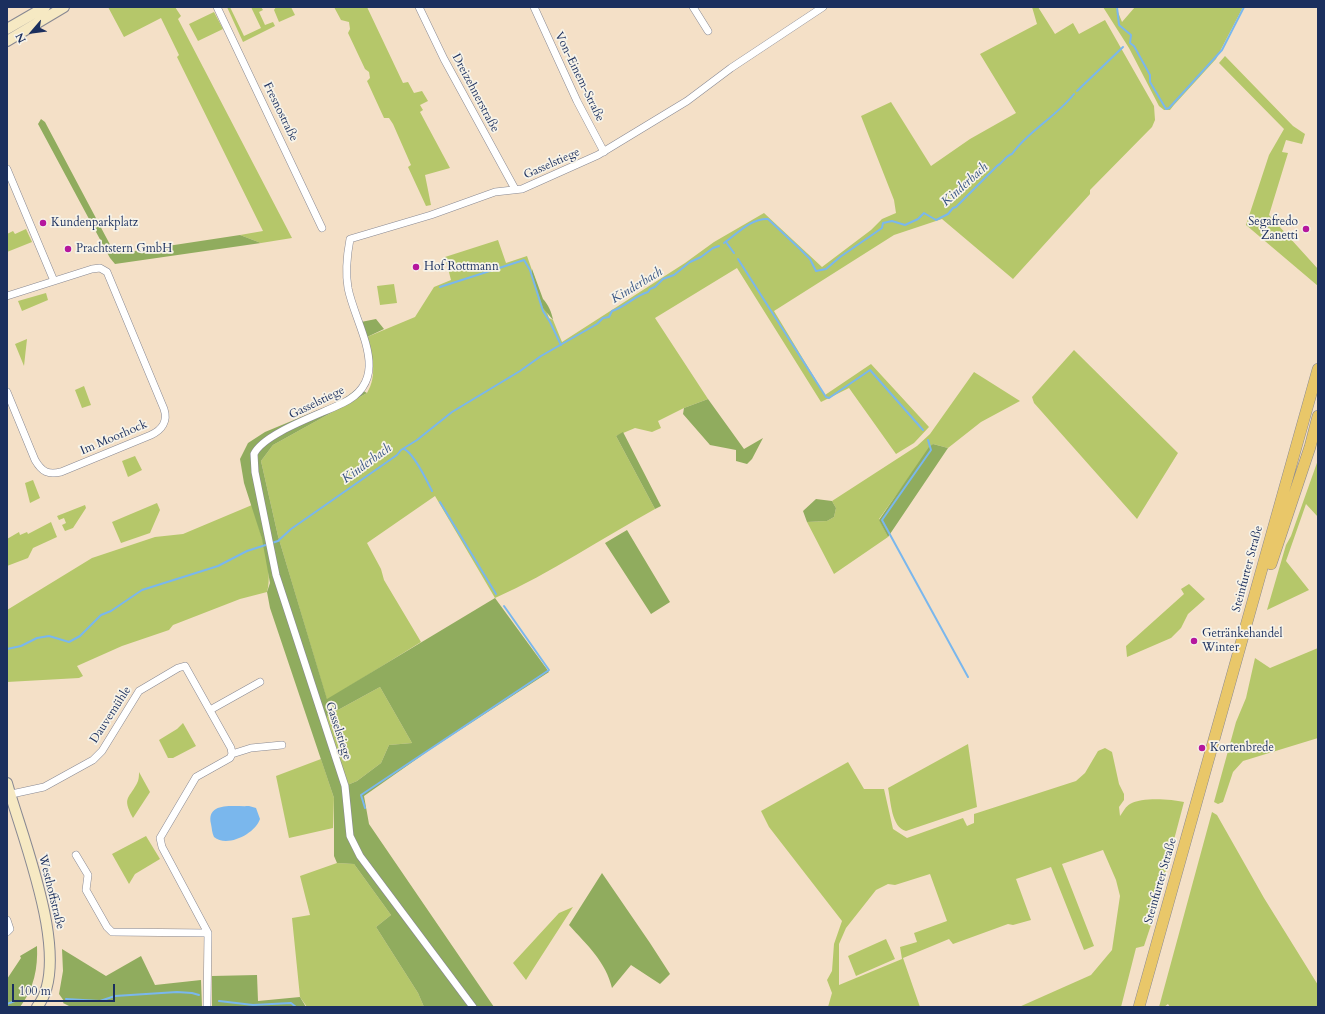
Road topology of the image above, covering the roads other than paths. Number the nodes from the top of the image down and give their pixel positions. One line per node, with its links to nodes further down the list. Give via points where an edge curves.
1 (45, 7): 9 (street)
2 (64, 7): 11 (street)
3 (217, 7): 15 (street, Fresnostraße)
4 (419, 7): 14 (street, Dreizehnerstraße, via 444,59)
5 (543, 7): 8 (street, Von-Einem-Straße)
6 (693, 7): 10 (street)
7 (823, 7): 12 (street, Gasselstiege, via 686,101)
8 (535, 9): 12 (street, Von-Einem-Straße, via 577,102)
9 (7, 29)
10 (708, 31)
11 (7, 41)
12 (604, 152): 14 (street, Gasselstiege, via 522,189)
13 (7, 169): 16 (street)
14 (515, 189): 35 (street, Gasselstiege, via 495,192 350,239 346,273 348,288 368,354 370,372 362,391 345,402 268,439 254,454 255,472 276,575 344,786 350,836 360,856)
15 (322, 228)
16 (54, 281): 17 (street); 19 (street, Im Moorhock, via 94,268 107,272 166,418 161,428 151,435 61,472 47,473 34,460)
17 (7, 296)
18 (1318, 369): 21 (main road, Steinfurter Straße)
19 (7, 392)
20 (1318, 416): 22 (main road, Steinfurter Straße)
21 (1302, 426): 22 (street); 36 (main road, Steinfurter Straße)
22 (1316, 429): 37 (main road, Steinfurter Straße, via 1274,553)
23 (260, 682): 24 (street)
24 (210, 710): 26 (street, Dauvemühle); 28 (street, Dauvemühle, via 185,666 178,668 138,691 98,756 44,787)
25 (282, 745): 26 (street, via 251,748)
26 (232, 754): 32 (street, via 230,758 196,777 160,838 162,847)
27 (7, 783): 28 (street, Westhoffstraße)
28 (9, 795): 33 (street, Westhoffstraße, via 43,908 50,945 50,977)
29 (76, 855): 32 (street, via 88,875 86,890 107,928 112,932)
30 (7, 920): 31 (street, via 10,929)
31 (7, 932)
32 (208, 933): 34 (street)
33 (40, 1006)
34 (208, 1007)
35 (473, 1007)
36 (1139, 1007)
37 (1146, 1007)

